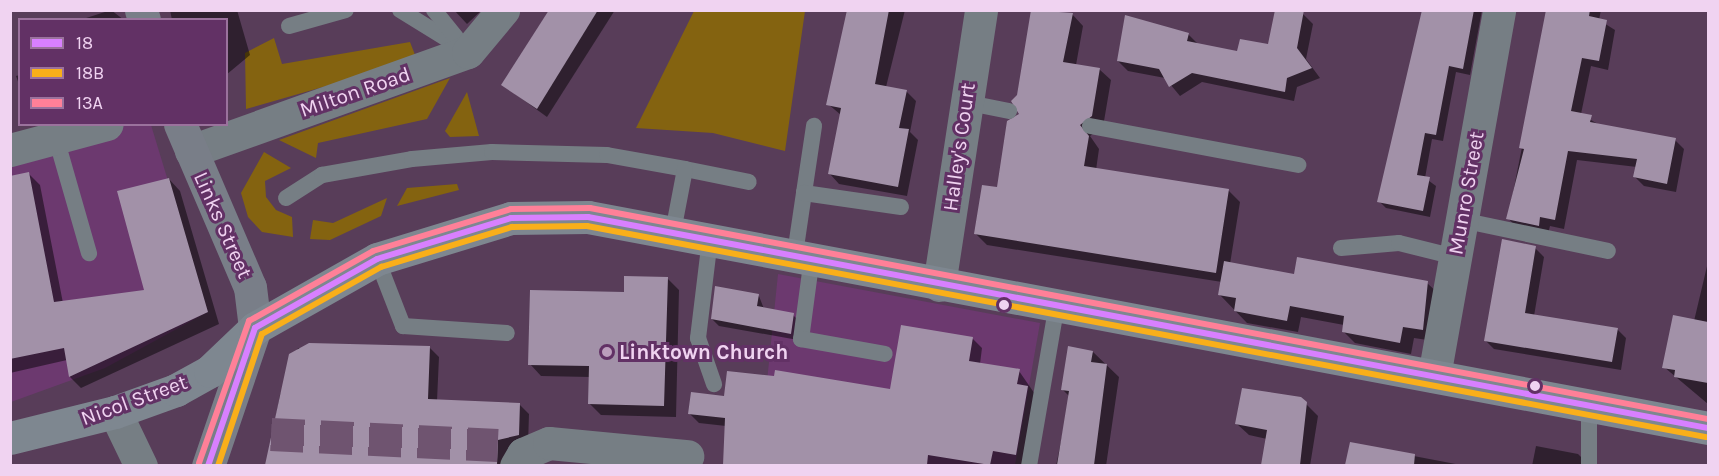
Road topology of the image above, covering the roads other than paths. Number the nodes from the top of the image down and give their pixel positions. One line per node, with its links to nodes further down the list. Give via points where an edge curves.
1 (346, 10): 7 (lane)
2 (400, 10): 8 (lane)
3 (434, 10): 8 (lane)
4 (504, 10): 8 (street, Milton Road)
5 (981, 10): 9 (street, Halley's Court)
6 (1499, 10): 25 (street, Munro Street)
7 (289, 26)
8 (468, 52): 11 (street, Milton Road)
9 (964, 102): 10 (lane); 34 (street, Halley's Court)
10 (1009, 111)
11 (228, 125)
12 (100, 126): 16 (street)
13 (224, 126): 17 (street, Milton Road)
14 (814, 126): 22 (lane)
15 (1090, 126): 19 (lane)
16 (56, 138): 18 (street); 30 (lane)
17 (185, 138): 36 (street, Links Street, via 250,287)
18 (10, 150)
19 (1298, 165)
20 (685, 169): 21 (lane); 23 (lane, via 607,155 492,152 322,176); 26 (lane)
21 (749, 182)
22 (804, 193): 24 (lane); 31 (lane)
23 (286, 198)
24 (900, 207)
25 (1461, 220): 29 (lane); 32 (street, Munro Street)
26 (673, 232): 27 (main road, Nicol Street); 33 (main road, Nicol Street, via 588,217 511,218)
27 (710, 238): 31 (main road, Nicol Street); 40 (lane, via 698,338)
28 (1341, 248): 32 (lane, via 1399,243)
29 (1608, 251)
30 (89, 254)
31 (803, 256): 34 (main road, Nicol Street); 38 (lane, via 801,339)
32 (1455, 257): 39 (street, Munro Street)
33 (377, 259): 36 (main road, Nicol Street); 37 (lane, via 403,326)
34 (939, 285): 35 (main road, Nicol Street)
35 (1057, 304): 39 (main road, Nicol Street); 49 (lane)
36 (255, 328): 42 (main road, Nicol Street, via 210,371); 48 (street)
37 (507, 333)
38 (885, 354)
39 (1434, 376): 41 (main road, Nicol Street)
40 (714, 384)
41 (1589, 407): 43 (main road, Nicol Street); 50 (lane)
42 (115, 412): 44 (main road, Nicol Street); 47 (street)
43 (1708, 428)
44 (10, 438)
45 (512, 455): 46 (street, via 549,443)
46 (687, 456)
47 (141, 465)
48 (208, 465)
49 (1029, 465)
50 (1589, 465)

